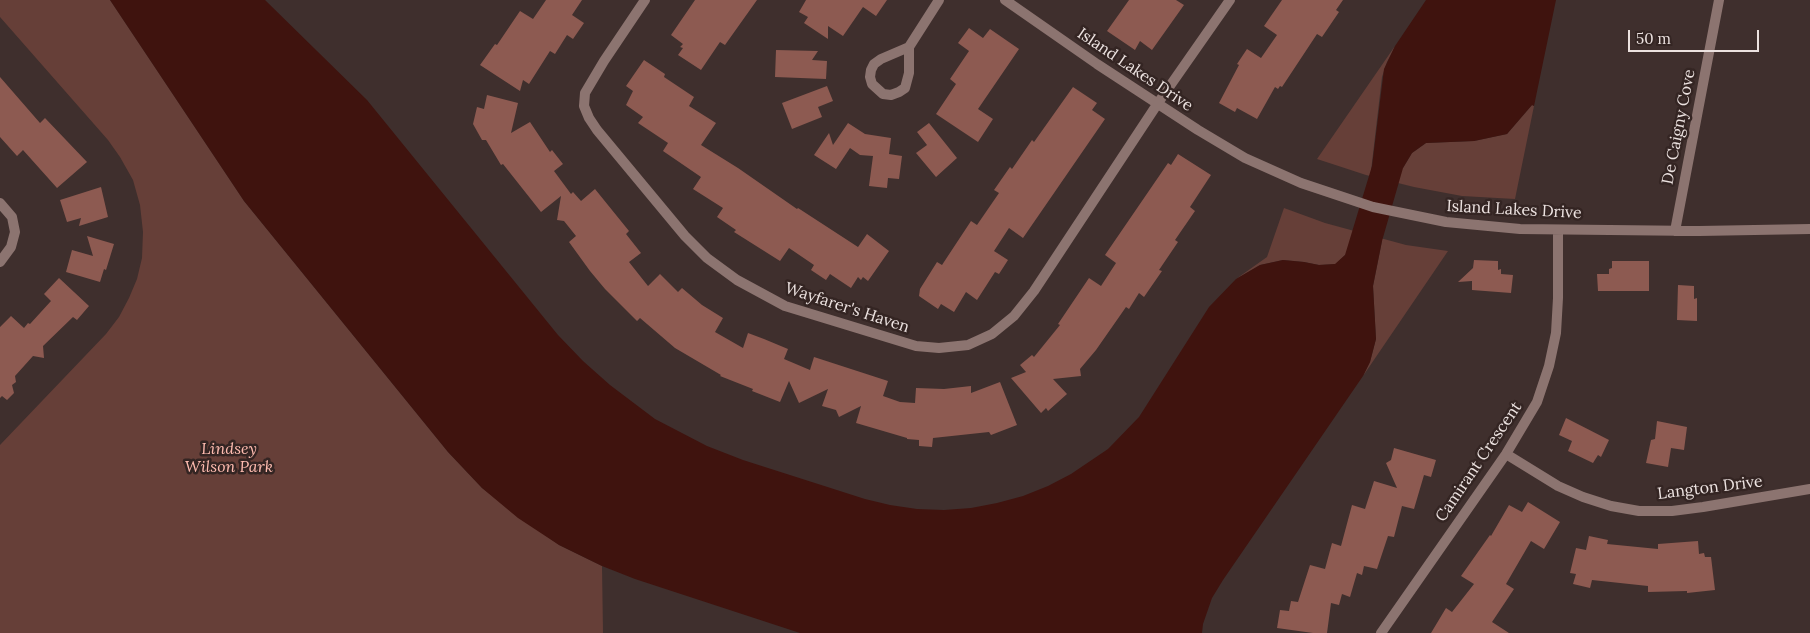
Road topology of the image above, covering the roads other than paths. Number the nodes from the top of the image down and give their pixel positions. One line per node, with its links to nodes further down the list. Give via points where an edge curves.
1 (645, 0): 7 (street, Wayfarer's Haven, via 585,93 584,106 597,130 685,236 707,258 737,280 785,306 916,346 968,345 992,334 1014,316 1034,291)
2 (939, 0): 6 (street)
3 (1005, 0): 7 (street, Island Lakes Drive)
4 (1230, 0): 7 (street, Wayfarer's Haven)
5 (1719, 0): 11 (street, De Caigny Cove)
6 (909, 47): 6 (street, via 909,73 905,88 891,95 876,90 870,77 874,64)
7 (1158, 103): 10 (street, Island Lakes Drive, via 1245,158 1325,192 1422,218 1483,227)
8 (0, 203): 12 (street, via 12,217 15,232 11,247)
9 (1810, 229): 11 (street, Island Lakes Drive)
10 (1558, 230): 11 (street, Island Lakes Drive); 13 (street, Camirant Crescent, via 1556,333 1549,366 1537,402)
11 (1674, 231)
12 (0, 262)
13 (1506, 454): 14 (street, Langton Drive, via 1558,486 1583,497 1639,511 1672,511); 15 (street, Camirant Crescent)
14 (1810, 489)
15 (1381, 633)

